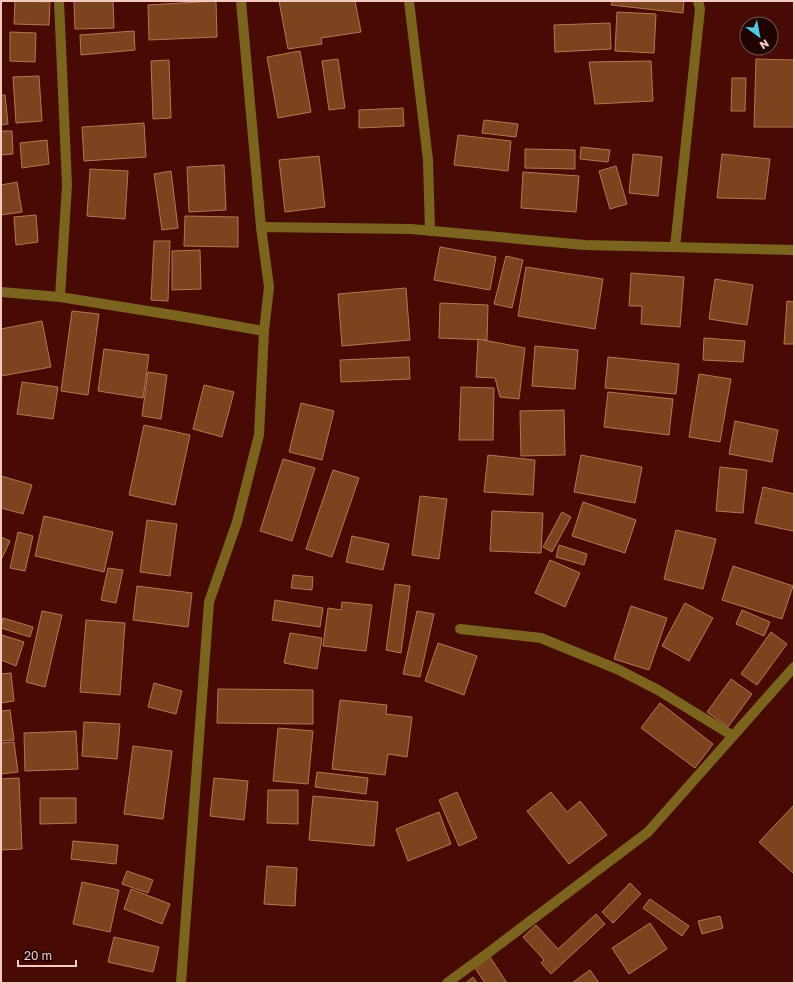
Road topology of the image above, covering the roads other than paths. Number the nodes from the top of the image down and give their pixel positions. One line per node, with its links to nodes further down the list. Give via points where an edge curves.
1 (59, 1): 10 (street, via 66,185)
2 (241, 1): 5 (street)
3 (409, 1): 6 (street, via 428,160)
4 (698, 1): 7 (street, via 700,9)
5 (261, 227): 6 (street); 11 (street, via 269,287)
6 (430, 230): 7 (street, via 585,245)
7 (675, 247): 8 (street)
8 (794, 250)
9 (1, 292): 10 (street)
10 (60, 297): 11 (street)
11 (264, 331): 15 (street, via 259,435 237,522 209,602)
12 (460, 628): 14 (street, via 541,638 617,669)
13 (794, 667): 14 (street)
14 (733, 736): 16 (street, via 648,832)
15 (181, 983)
16 (447, 983)

